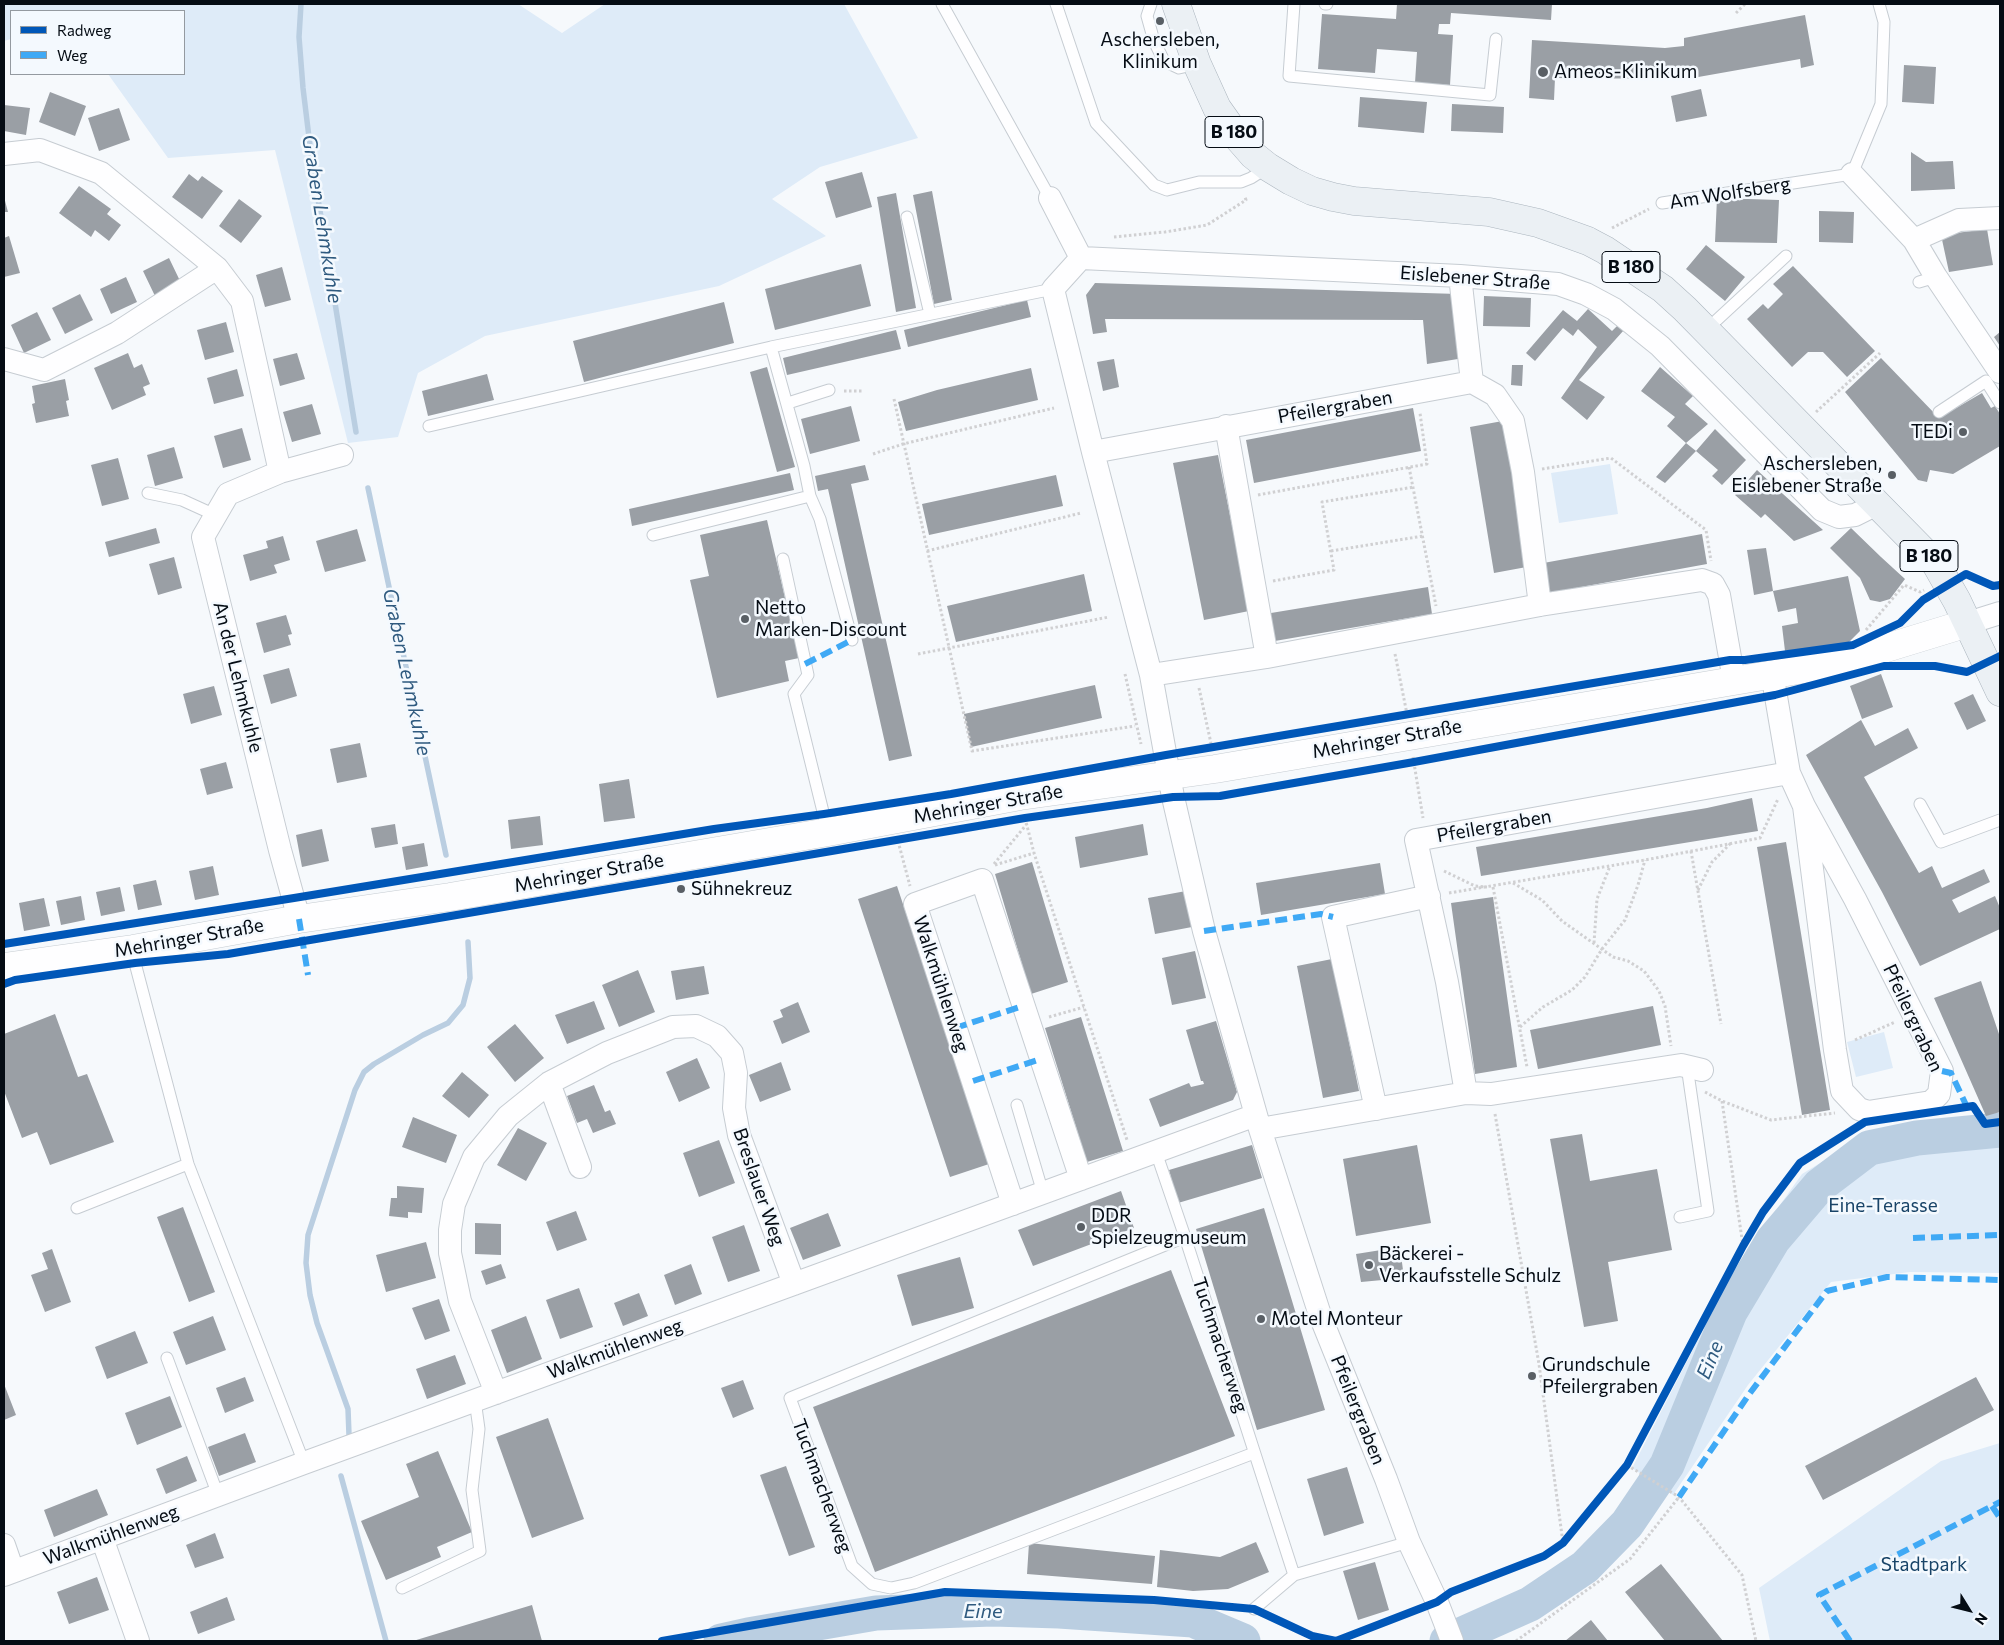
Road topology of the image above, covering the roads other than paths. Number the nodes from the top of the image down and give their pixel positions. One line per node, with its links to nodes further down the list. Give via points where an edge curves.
1 (942, 4): 12 (lane)
2 (1056, 4): 10 (lane, via 1096,123 1154,185 1167,190 1199,182 1241,182)
3 (1151, 4): 8 (lane, via 1146,16 1164,61 1180,68)
4 (1176, 4): 8 (main road, B 180)
5 (1294, 4): 7 (lane, via 1289,76 1490,95)
6 (1880, 4): 11 (lane, via 1884,22 1881,104)
7 (1496, 39)
8 (1197, 64): 10 (main road, B 180, via 1226,122)
9 (4, 154): 19 (street, via 40,150 101,173)
10 (1268, 167): 23 (main road, B 180, via 1312,191 1333,197 1489,212 1538,222 1588,241 1622,260 1656,284)
11 (1852, 174): 13 (lane, Am Wolfsberg); 16 (street)
12 (1050, 198): 18 (street)
13 (1662, 203)
14 (907, 217): 22 (lane)
15 (2000, 218): 16 (street, via 1958,220)
16 (1914, 240): 26 (street, via 1927,280)
17 (1786, 256): 23 (lane)
18 (1081, 258): 20 (street, Eislebener Straße); 21 (street)
19 (217, 268): 25 (street, via 117,333 44,370); 36 (street, via 242,301)
20 (1460, 276): 27 (street); 39 (street, Eislebener Straße, via 1558,284 1607,305 1660,346 1822,510 1840,517 1855,515)
21 (1053, 289): 22 (lane); 34 (street, Pfeilergraben)
22 (930, 314): 24 (lane)
23 (1706, 330): 39 (main road, B 180)
24 (771, 347): 29 (lane); 32 (lane)
25 (4, 359)
26 (2000, 372)
27 (1472, 382): 33 (street, Pfeilergraben); 43 (street, via 1495,395 1513,421)
28 (829, 390): 29 (lane)
29 (788, 403): 38 (lane)
30 (2000, 403): 31 (lane, via 1986,381)
31 (1939, 412)
32 (429, 426)
33 (1226, 426): 34 (street, Pfeilergraben); 47 (street)
34 (1093, 452): 49 (street, Pfeilergraben)
35 (342, 455): 36 (street, An der Lehmkuhle)
36 (280, 472): 40 (street, An der Lehmkuhle, via 228,494)
37 (148, 493): 40 (lane, via 182,500)
38 (810, 496): 41 (lane); 46 (lane, via 820,519)
39 (1874, 500): 45 (main road, B 180, via 1924,550 1945,577)
40 (216, 515): 59 (street, An der Lehmkuhle, via 203,537)
41 (653, 534)
42 (784, 559): 57 (lane, via 808,675 794,694)
43 (1540, 605): 47 (street); 50 (street, via 1702,580 1713,584 1719,596)
44 (2000, 613): 45 (street)
45 (1968, 623): 48 (main road, Mehringer Straße, via 1860,656); 51 (main road, B 180)
46 (852, 640)
47 (1268, 657): 49 (street)
48 (1772, 673): 50 (main road, Mehringer Straße); 52 (street)
49 (1151, 675): 53 (street, Pfeilergraben)
50 (1734, 680): 53 (main road, Mehringer Straße)
51 (2000, 692)
52 (1789, 773): 55 (street, Pfeilergraben); 58 (street, Pfeilergraben, via 1416,840)
53 (1170, 776): 57 (main road, Mehringer Straße, via 1020,796); 67 (street, Pfeilergraben, via 1204,931)
54 (1920, 804): 56 (lane, via 1941,842)
55 (1804, 806): 55 (street, Pfeilergraben, via 1842,1090 1859,1109 1868,1112 1931,1102 1938,1094 1942,1071 1856,899)
56 (2000, 820)
57 (828, 832): 59 (main road, Mehringer Straße, via 450,897)
58 (1429, 896): 64 (street, Pfeilergraben); 66 (street, via 1333,917)
59 (300, 919): 60 (main road, Mehringer Straße)
60 (133, 949): 61 (main road, Mehringer Straße); 69 (lane)
61 (4, 967)
62 (1688, 1067): 64 (street, via 1492,1094); 75 (lane, via 1708,1212)
63 (549, 1083): 70 (street); 77 (street, Breslauer Weg, via 607,1053 672,1027 696,1026 718,1036 732,1053 736,1073 734,1108 739,1135); 79 (street, Breslauer Weg, via 508,1116 474,1157 454,1204 450,1253)
64 (1466, 1093): 66 (street)
65 (1017, 1105): 72 (lane)
66 (1376, 1109): 67 (street)
67 (1258, 1122): 68 (street, Walkmühlenweg); 84 (street, Pfeilergraben, via 1321,1318)
68 (1156, 1152): 71 (street, Walkmühlenweg); 76 (lane, Tuchmacherweg)
69 (188, 1164): 74 (lane); 81 (lane)
70 (580, 1167)
71 (1081, 1179): 72 (street, Walkmühlenweg); 73 (street, Walkmühlenweg, via 982,880 915,904)
72 (1043, 1193): 73 (street, Walkmühlenweg)
73 (1014, 1204): 77 (street, Walkmühlenweg)
74 (76, 1208)
75 (1680, 1217)
76 (1185, 1237): 80 (lane, Tuchmacherweg); 80 (lane, Tuchmacherweg, via 790,1398 852,1566 872,1584 891,1588 914,1583)
77 (794, 1284): 79 (street, Walkmühlenweg)
78 (167, 1358): 82 (lane)
79 (486, 1397): 81 (street, Walkmühlenweg); 88 (lane, via 472,1490 480,1551)
80 (1254, 1453): 87 (lane, Tuchmacherweg)
81 (304, 1463): 82 (street, Walkmühlenweg)
82 (218, 1495): 83 (street, Walkmühlenweg)
83 (102, 1538): 86 (street, Walkmühlenweg); 90 (street)
84 (1409, 1542): 87 (lane); 91 (street, Pfeilergraben)
85 (4, 1545): 86 (street)
86 (8, 1573)
87 (1294, 1575): 89 (lane)
88 (402, 1588)
89 (1254, 1609)
90 (138, 1641)
91 (1452, 1641)

